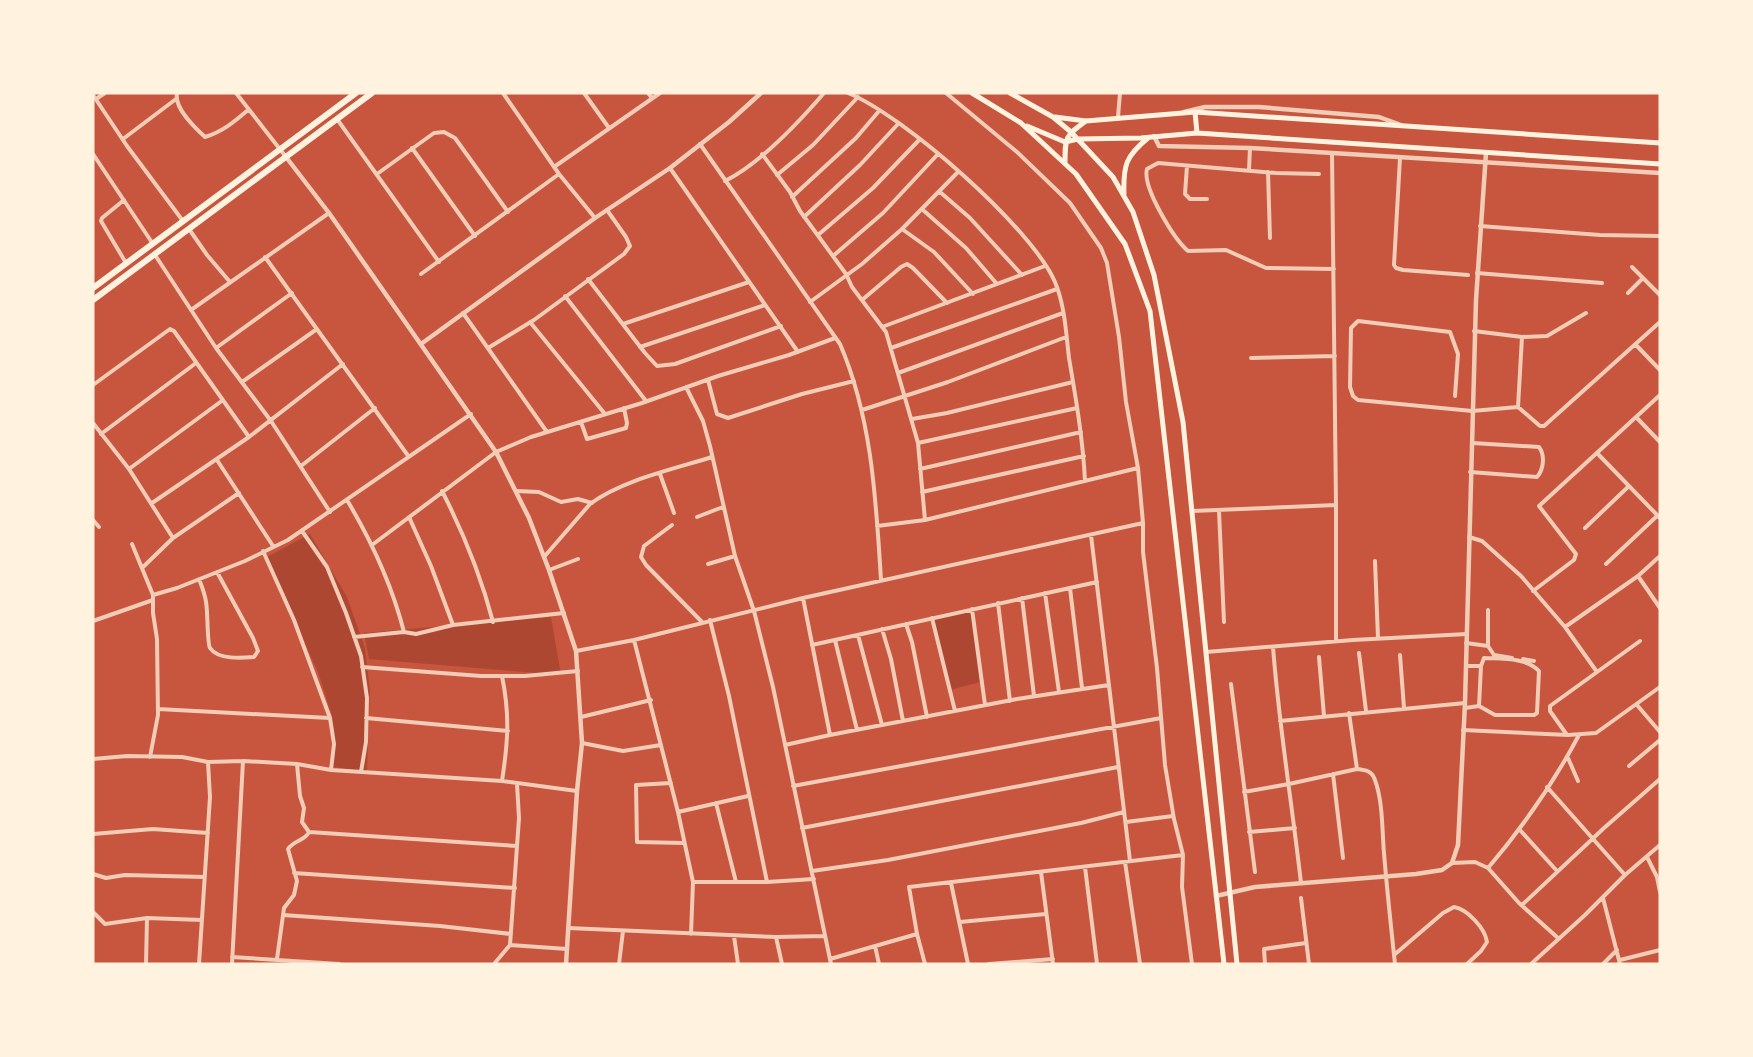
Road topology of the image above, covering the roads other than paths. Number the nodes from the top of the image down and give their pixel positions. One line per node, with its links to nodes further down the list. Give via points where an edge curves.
1 (105, 93): 17 (street)
2 (177, 93): 20 (street)
3 (236, 93): 21 (street)
4 (356, 93): 44 (main road)
5 (372, 93): 27 (main road)
6 (503, 93): 56 (street)
7 (584, 93): 32 (street)
8 (648, 93): 19 (street)
9 (660, 93): 19 (street)
10 (761, 93): 41 (street)
11 (824, 93): 47 (street)
12 (848, 93): 18 (street)
13 (946, 93): 183 (street, via 1061,194 1101,248 1112,285)
14 (972, 93): 29 (main road)
15 (1010, 93): 25 (main road)
16 (1120, 93): 26 (street)
17 (94, 97): 36 (street)
18 (858, 97): 22 (street); 65 (street, via 813,145)
19 (652, 98): 32 (street)
20 (176, 99): 21 (street, via 205,137 229,126); 36 (street)
21 (248, 110): 44 (street)
22 (879, 111): 30 (street); 69 (street, via 856,138)
23 (1182, 112): 24 (main road); 26 (main road); 31 (street, via 1205,106 1259,107 1379,117)
24 (1195, 112): 31 (main road); 34 (main road)
25 (1053, 117): 28 (main road); 33 (main road)
26 (1118, 117): 28 (main road)
27 (337, 119): 50 (main road); 62 (street)
28 (1086, 121): 33 (main road)
29 (1021, 123): 39 (main road); 53 (main road)
30 (898, 124): 37 (street); 76 (street)
31 (1401, 125): 40 (main road)
32 (609, 129): 56 (street)
33 (1071, 132): 38 (main road); 39 (main road)
34 (1197, 134): 35 (main road); 45 (main road)
35 (1152, 136): 38 (main road); 43 (street, via 1158,146); 68 (main road, via 1126,161)
36 (123, 139): 78 (street)
37 (920, 139): 48 (street); 82 (street, via 873,188)
38 (1078, 139): 39 (main road); 68 (main road)
39 (1065, 142): 53 (main road)
40 (1660, 143)
41 (700, 144): 57 (street); 66 (street)
42 (412, 148): 62 (street); 74 (street, via 434,133 444,132 454,138); 83 (street)
43 (1250, 148): 49 (street); 58 (street)
44 (281, 150): 50 (street); 78 (main road)
45 (1486, 153): 52 (street); 54 (main road)
46 (93, 154): 71 (street)
47 (762, 154): 65 (street); 66 (street)
48 (938, 154): 59 (street); 88 (street, via 883,213)
49 (1332, 154): 51 (street); 94 (street)
50 (286, 157): 75 (street); 80 (main road)
51 (1401, 158): 52 (street); 99 (street, via 1394,266)
52 (1485, 162): 61 (street); 79 (street)
53 (1065, 163): 386 (main road, via 1125,244 1150,311)
54 (1660, 164)
55 (1187, 166): 58 (street); 70 (street, via 1185,194 1190,199); 94 (street, via 1158,163 1147,169 1145,175 1161,212 1188,251 1226,250 1266,268)
56 (554, 167): 63 (street)
57 (670, 168): 72 (street); 103 (street)
58 (1250, 170): 60 (street)
59 (958, 172): 67 (street); 92 (street, via 1010,221)
60 (1268, 172): 64 (street); 85 (street)
61 (1660, 173)
62 (377, 174): 90 (street)
63 (559, 174): 74 (street); 77 (street)
64 (1319, 174)
65 (777, 175): 69 (street)
66 (724, 181): 115 (street)
67 (940, 192): 73 (street); 98 (street, via 970,218)
68 (1124, 195): 201 (main road, via 1154,275 1183,422)
69 (792, 197): 76 (street)
70 (1207, 199)
71 (123, 200): 86 (street); 91 (street, via 101,221)
72 (607, 210): 77 (street); 101 (street, via 630,246)
73 (923, 210): 81 (street); 105 (street, via 966,248)
74 (508, 212): 83 (street)
75 (329, 213): 89 (street); 132 (street)
76 (804, 217): 82 (street)
77 (595, 218): 119 (street)
78 (183, 222): 86 (main road)
79 (1480, 226): 84 (street); 95 (street)
80 (189, 229): 87 (main road); 102 (street)
81 (902, 229): 97 (street); 110 (street, via 934,252)
82 (818, 235): 88 (street)
83 (475, 236): 90 (street)
84 (1660, 236)
85 (1270, 238)
86 (153, 244): 91 (main road)
87 (155, 255): 113 (main road); 118 (street)
88 (833, 256): 97 (street)
89 (265, 257): 102 (street); 108 (street)
90 (439, 262): 96 (street)
91 (127, 264): 106 (main road)
92 (1045, 266): 98 (street); 107 (street)
93 (1632, 267): 100 (street)
94 (1334, 269): 139 (street)
95 (1477, 273): 104 (street); 128 (street)
96 (421, 274)
97 (846, 274): 114 (street); 115 (street)
98 (1022, 275): 105 (street)
99 (1468, 275)
100 (1643, 278): 109 (street); 111 (street)
101 (588, 279): 112 (street); 124 (street)
102 (230, 282): 118 (street)
103 (749, 282): 117 (street); 124 (street)
104 (1602, 283)
105 (998, 284): 110 (street)
106 (93, 288)
107 (1057, 289): 120 (street); 137 (street)
108 (292, 293): 127 (street); 135 (street)
109 (1629, 293)
110 (973, 294): 116 (street)
111 (1660, 295)
112 (565, 296): 122 (street); 155 (street)
113 (93, 300)
114 (862, 300): 116 (street, via 907,264); 126 (street)
115 (810, 302): 131 (street)
116 (947, 303): 126 (street)
117 (765, 305): 125 (street); 134 (street)
118 (191, 310): 135 (street)
119 (463, 313): 132 (street); 136 (street)
120 (1063, 313): 130 (street); 144 (street)
121 (1586, 313): 129 (street, via 1547,336)
122 (530, 322): 136 (street); 163 (street)
123 (1660, 322): 133 (street)
124 (623, 324): 134 (street)
125 (780, 326): 134 (street, via 663,366 657,366); 138 (street)
126 (882, 327): 137 (street)
127 (318, 328): 142 (street); 147 (street)
128 (1474, 331): 129 (street); 161 (street)
129 (1522, 336): 156 (street)
130 (1066, 337): 148 (street); 153 (street)
131 (835, 338): 138 (street); 146 (street)
132 (421, 344): 162 (street)
133 (1636, 345): 143 (street); 156 (street, via 1544,426)
134 (640, 346)
135 (216, 348): 147 (street)
136 (488, 348): 169 (street)
137 (891, 348): 144 (street)
138 (798, 352): 145 (street)
139 (1335, 356): 140 (street); 198 (street)
140 (1251, 358)
141 (196, 363): 149 (street, via 170,329); 154 (street); 171 (street)
142 (343, 364): 157 (street); 166 (street)
143 (1660, 370)
144 (898, 373): 153 (street)
145 (708, 380): 146 (street, via 717,414 728,418); 150 (street)
146 (854, 381): 160 (street)
147 (242, 382): 166 (street)
148 (1073, 382): 159 (street); 165 (street)
149 (93, 385)
150 (686, 387): 155 (street); 180 (street, via 703,421)
151 (1660, 395): 164 (street)
152 (1455, 396): 161 (street, via 1458,354 1450,332 1358,321 1351,328 1350,387 1358,400)
153 (904, 397): 160 (street); 165 (street)
154 (223, 400): 172 (street); 184 (street)
155 (646, 401): 158 (street)
156 (1518, 407): 161 (street)
157 (375, 408): 179 (street); 182 (street)
158 (624, 408): 163 (street); 167 (street, via 626,428 600,437 587,439)
159 (1077, 408): 170 (street); 174 (street)
160 (862, 410): 212 (street)
161 (1472, 411): 175 (street)
162 (471, 414): 176 (street); 179 (street)
163 (605, 414): 167 (street)
164 (1636, 417): 173 (street); 177 (street)
165 (912, 419): 174 (street)
166 (271, 421): 172 (street); 182 (street)
167 (581, 422): 169 (street)
168 (93, 423): 171 (street)
169 (547, 432): 176 (street)
170 (1081, 432): 178 (street); 185 (street)
171 (101, 434): 184 (street)
172 (249, 437): 181 (street)
173 (1660, 442)
174 (918, 443): 185 (street)
175 (1471, 443): 186 (street); 186 (street, via 1539,447 1543,465 1537,477)
176 (496, 452): 190 (street); 191 (street)
177 (1598, 453): 189 (street); 199 (street)
178 (1084, 456): 188 (street); 192 (street)
179 (409, 457): 195 (street)
180 (712, 457): 187 (street); 200 (street)
181 (217, 460): 193 (street); 196 (street)
182 (301, 466): 203 (street)
183 (1138, 468): 188 (street); 210 (street)
184 (129, 469): 196 (street)
185 (920, 469): 192 (street)
186 (1470, 472): 217 (street)
187 (660, 474): 197 (street); 204 (street)
188 (1085, 481): 209 (street)
189 (1629, 486): 207 (street); 214 (street)
190 (442, 491): 205 (street); 252 (street, via 483,582)
191 (516, 491): 197 (street, via 539,492 561,502 574,498); 223 (street)
192 (922, 492): 209 (street)
193 (239, 493): 218 (street); 221 (street)
194 (1533, 500): 199 (street)
195 (347, 501): 203 (street); 220 (street)
196 (152, 503): 218 (street)
197 (592, 503): 223 (street)
198 (1336, 505): 202 (street); 266 (street)
199 (1539, 506): 238 (street, via 1576,554 1574,560)
200 (723, 507): 206 (street); 224 (street)
201 (1192, 511): 202 (street); 273 (main road)
202 (1220, 511): 254 (street)
203 (330, 512): 215 (street)
204 (674, 513)
205 (409, 517): 220 (street); 256 (street)
206 (697, 517)
207 (1659, 517): 229 (street)
208 (93, 520): 213 (street)
209 (925, 520): 212 (street)
210 (1143, 523): 216 (street); 306 (street)
211 (672, 525): 253 (street, via 644,546 641,557)
212 (877, 526): 235 (street)
213 (99, 527)
214 (1585, 528)
215 (302, 531): 221 (street); 262 (street, via 327,567)
216 (1091, 535): 235 (street); 236 (street)
217 (1469, 537): 238 (street, via 1482,541); 260 (street)
218 (173, 538): 230 (street)
219 (132, 544): 230 (street)
220 (372, 545): 259 (street)
221 (273, 546): 222 (street)
222 (263, 551): 232 (street); 304 (street, via 294,620)
223 (544, 556): 231 (street)
224 (735, 556): 228 (street); 247 (street)
225 (1660, 556): 233 (street)
226 (578, 559): 231 (street)
227 (1375, 561): 263 (street)
228 (708, 564)
229 (1606, 564)
230 (142, 568): 240 (street)
231 (549, 570): 248 (street)
232 (217, 572): 234 (street); 234 (street, via 253,638 258,651 254,657 219,655 211,650 206,602)
233 (1638, 576): 244 (street); 257 (street)
234 (199, 579): 240 (street)
235 (881, 580): 241 (street)
236 (1097, 582): 237 (street); 285 (street)
237 (1070, 588): 239 (street); 287 (street)
238 (1533, 591): 257 (street)
239 (1045, 593): 242 (street); 288 (street)
240 (153, 597): 251 (street); 297 (street)
241 (803, 598): 247 (street); 269 (street)
242 (1022, 598): 243 (street); 289 (street)
243 (998, 603): 245 (street); 291 (street)
244 (1660, 608)
245 (972, 609): 249 (street); 292 (street)
246 (1488, 610): 270 (street)
247 (754, 611): 250 (street); 321 (street)
248 (564, 613): 252 (street); 272 (street)
249 (932, 618): 255 (street); 298 (street)
250 (710, 620): 253 (street); 344 (street)
251 (93, 621)
252 (493, 622): 256 (street)
253 (702, 622): 264 (street)
254 (1224, 622)
255 (906, 624): 258 (street); 303 (street)
256 (453, 625): 259 (street, via 416,634)
257 (1565, 627): 282 (street)
258 (882, 629): 261 (street); 308 (street)
259 (404, 632): 262 (street)
260 (1467, 634): 263 (street); 268 (street)
261 (858, 635): 265 (street); 309 (street)
262 (354, 637): 280 (street)
263 (1378, 638): 266 (street)
264 (634, 640): 272 (street); 290 (street)
265 (836, 640): 269 (street); 311 (street)
266 (1336, 641): 271 (street)
267 (1640, 641): 282 (street)
268 (1466, 643): 270 (street); 278 (street)
269 (812, 645): 316 (street)
270 (1488, 646): 277 (street, via 1494,655)
271 (1273, 647): 273 (street); 307 (street)
272 (576, 651): 281 (street)
273 (1206, 652): 384 (main road)
274 (1359, 653): 299 (street)
275 (1400, 655): 296 (street)
276 (1319, 657): 301 (street)
277 (1534, 661)
278 (1466, 666): 279 (street); 294 (street)
279 (1481, 666): 295 (street); 295 (street, via 1484,658 1524,661 1537,668 1537,713 1496,715)
280 (362, 667): 283 (street); 305 (street)
281 (578, 671): 283 (street); 302 (street)
282 (1597, 672): 317 (street, via 1551,706 1550,711)
283 (502, 676): 313 (street)
284 (1231, 684): 343 (street)
285 (1109, 685): 287 (street); 310 (street)
286 (1660, 687): 293 (street)
287 (1082, 688): 288 (street)
288 (1059, 692): 289 (street)
289 (1034, 696): 291 (street)
290 (651, 700): 302 (street); 320 (street)
291 (1010, 701): 292 (street)
292 (985, 705): 298 (street)
293 (1637, 705): 314 (street); 315 (street, via 1596,733)
294 (1465, 706): 295 (street); 296 (street); 312 (street)
295 (1479, 706)
296 (1404, 708): 299 (street)
297 (158, 709): 304 (street); 322 (street)
298 (955, 711): 303 (street)
299 (1366, 711): 300 (street)
300 (1349, 713): 301 (street); 330 (street)
301 (1323, 716): 307 (street)
302 (580, 717): 319 (street)
303 (927, 717): 308 (street)
304 (330, 718): 331 (street, via 334,744)
305 (366, 718): 313 (street); 332 (street)
306 (1161, 718): 310 (street); 348 (street)
307 (1280, 721): 339 (street)
308 (903, 722): 309 (street)
309 (882, 725): 311 (street)
310 (1114, 726): 329 (street); 340 (street)
311 (857, 730): 316 (street)
312 (1463, 730): 317 (street); 365 (street, via 1458,845)
313 (508, 731): 335 (street)
314 (1660, 732)
315 (1579, 734): 317 (street); 323 (street)
316 (830, 735): 321 (street)
317 (1568, 735)
318 (1660, 740): 328 (street)
319 (582, 743): 320 (street, via 623,751); 342 (street)
320 (661, 745): 337 (street)
321 (785, 745): 340 (street)
322 (150, 757): 324 (street); 326 (street)
323 (1568, 757): 336 (street); 341 (street)
324 (93, 759)
325 (243, 761): 326 (street); 327 (street); 412 (street)
326 (208, 762): 355 (street)
327 (297, 764): 331 (street); 353 (street, via 304,808 302,822)
328 (1629, 766)
329 (1118, 767): 347 (street); 350 (street)
330 (1357, 769): 333 (street); 375 (street, via 1366,770 1375,778)
331 (331, 770): 332 (street)
332 (361, 772): 335 (street)
333 (1333, 774): 339 (street); 363 (street)
334 (1660, 779): 357 (street)
335 (502, 781): 338 (street)
336 (1578, 781)
337 (671, 783): 346 (street); 358 (street, via 636,785 637,842)
338 (518, 784): 342 (street); 360 (street)
339 (1289, 784): 343 (street); 351 (street)
340 (793, 786): 350 (street)
341 (1547, 787): 352 (street); 357 (street)
342 (576, 791): 396 (street)
343 (1244, 792): 354 (street)
344 (748, 796): 345 (street); 380 (street)
345 (716, 803): 346 (street); 379 (street)
346 (678, 812): 358 (street)
347 (1124, 812): 349 (street); 368 (street, via 888,860)
348 (1173, 816): 349 (street); 361 (street)
349 (1126, 822): 364 (street)
350 (802, 828): 368 (street)
351 (1295, 828): 354 (street); 382 (street)
352 (1519, 829): 367 (street); 371 (street)
353 (309, 831): 360 (street); 372 (street, via 288,849)
354 (1249, 832): 370 (street)
355 (208, 833): 356 (street, via 153,829); 376 (street)
356 (93, 834)
357 (1593, 837): 371 (street); 374 (street)
358 (684, 843): 378 (street)
359 (1660, 845): 362 (street)
360 (517, 846): 383 (street)
361 (1184, 855): 364 (street); 432 (street, via 1182,887)
362 (1647, 856): 374 (street); 385 (street)
363 (1342, 858)
364 (1127, 861): 366 (street); 431 (street)
365 (1452, 863): 367 (street, via 1474,862); 375 (street, via 1442,870)
366 (1085, 867): 369 (street); 430 (street)
367 (1488, 868): 389 (street)
368 (812, 871): 377 (street)
369 (1041, 872): 381 (street); 391 (street)
370 (1255, 872)
371 (1557, 872): 389 (street)
372 (294, 873): 383 (street); 392 (street, via 294,895 286,903)
373 (93, 874): 376 (street, via 106,878)
374 (1625, 874): 387 (street)
375 (1386, 876): 382 (street); 411 (street)
376 (204, 877): 394 (street)
377 (814, 879): 380 (street); 402 (street)
378 (693, 882): 379 (street); 400 (street)
379 (736, 882): 380 (street)
380 (767, 882)
381 (951, 882): 395 (street); 398 (street, via 909,887)
382 (1301, 883): 384 (street)
383 (515, 888): 399 (street)
384 (1229, 892): 386 (street); 434 (main road)
385 (1660, 892)
386 (1216, 896): 433 (main road)
387 (1603, 897): 404 (street); 409 (street)
388 (1301, 898): 405 (street)
389 (1522, 905): 404 (street)
390 (93, 912): 393 (street, via 105,924)
391 (1046, 914): 395 (street); 414 (street)
392 (283, 915): 399 (street); 413 (street)
393 (147, 918): 394 (street); 417 (street)
394 (202, 920): 418 (street)
395 (960, 922): 428 (street)
396 (568, 928): 397 (street); 408 (street)
397 (623, 931): 400 (street); 423 (street)
398 (917, 933): 407 (street); 427 (street)
399 (511, 934): 406 (street)
400 (691, 934): 401 (street)
401 (734, 936): 403 (street); 424 (street)
402 (824, 936): 403 (street); 415 (street)
403 (776, 937): 425 (street)
404 (1558, 938): 439 (street)
405 (1306, 943): 435 (street, via 1264,949); 436 (street)
406 (510, 945): 408 (street); 421 (street)
407 (875, 946): 415 (street); 426 (street)
408 (567, 949): 422 (street)
409 (1617, 949): 416 (street); 440 (street)
410 (1660, 950): 416 (street)
411 (1394, 955): 437 (street); 438 (street, via 1454,907 1461,908 1486,934 1487,942)
412 (232, 957): 413 (street); 419 (street)
413 (277, 959): 420 (street)
414 (1053, 961): 429 (street)
415 (831, 962)
416 (1620, 962)
417 (146, 964)
418 (200, 964)
419 (232, 964)
420 (337, 964)
421 (494, 964)
422 (566, 964)
423 (620, 964)
424 (738, 964)
425 (783, 964)
426 (879, 964)
427 (925, 964)
428 (968, 964)
429 (989, 964)
430 (1097, 964)
431 (1140, 964)
432 (1192, 964)
433 (1224, 964)
434 (1237, 964)
435 (1265, 964)
436 (1309, 964)
437 (1395, 964)
438 (1467, 964)
439 (1531, 964)
440 (1603, 964)

